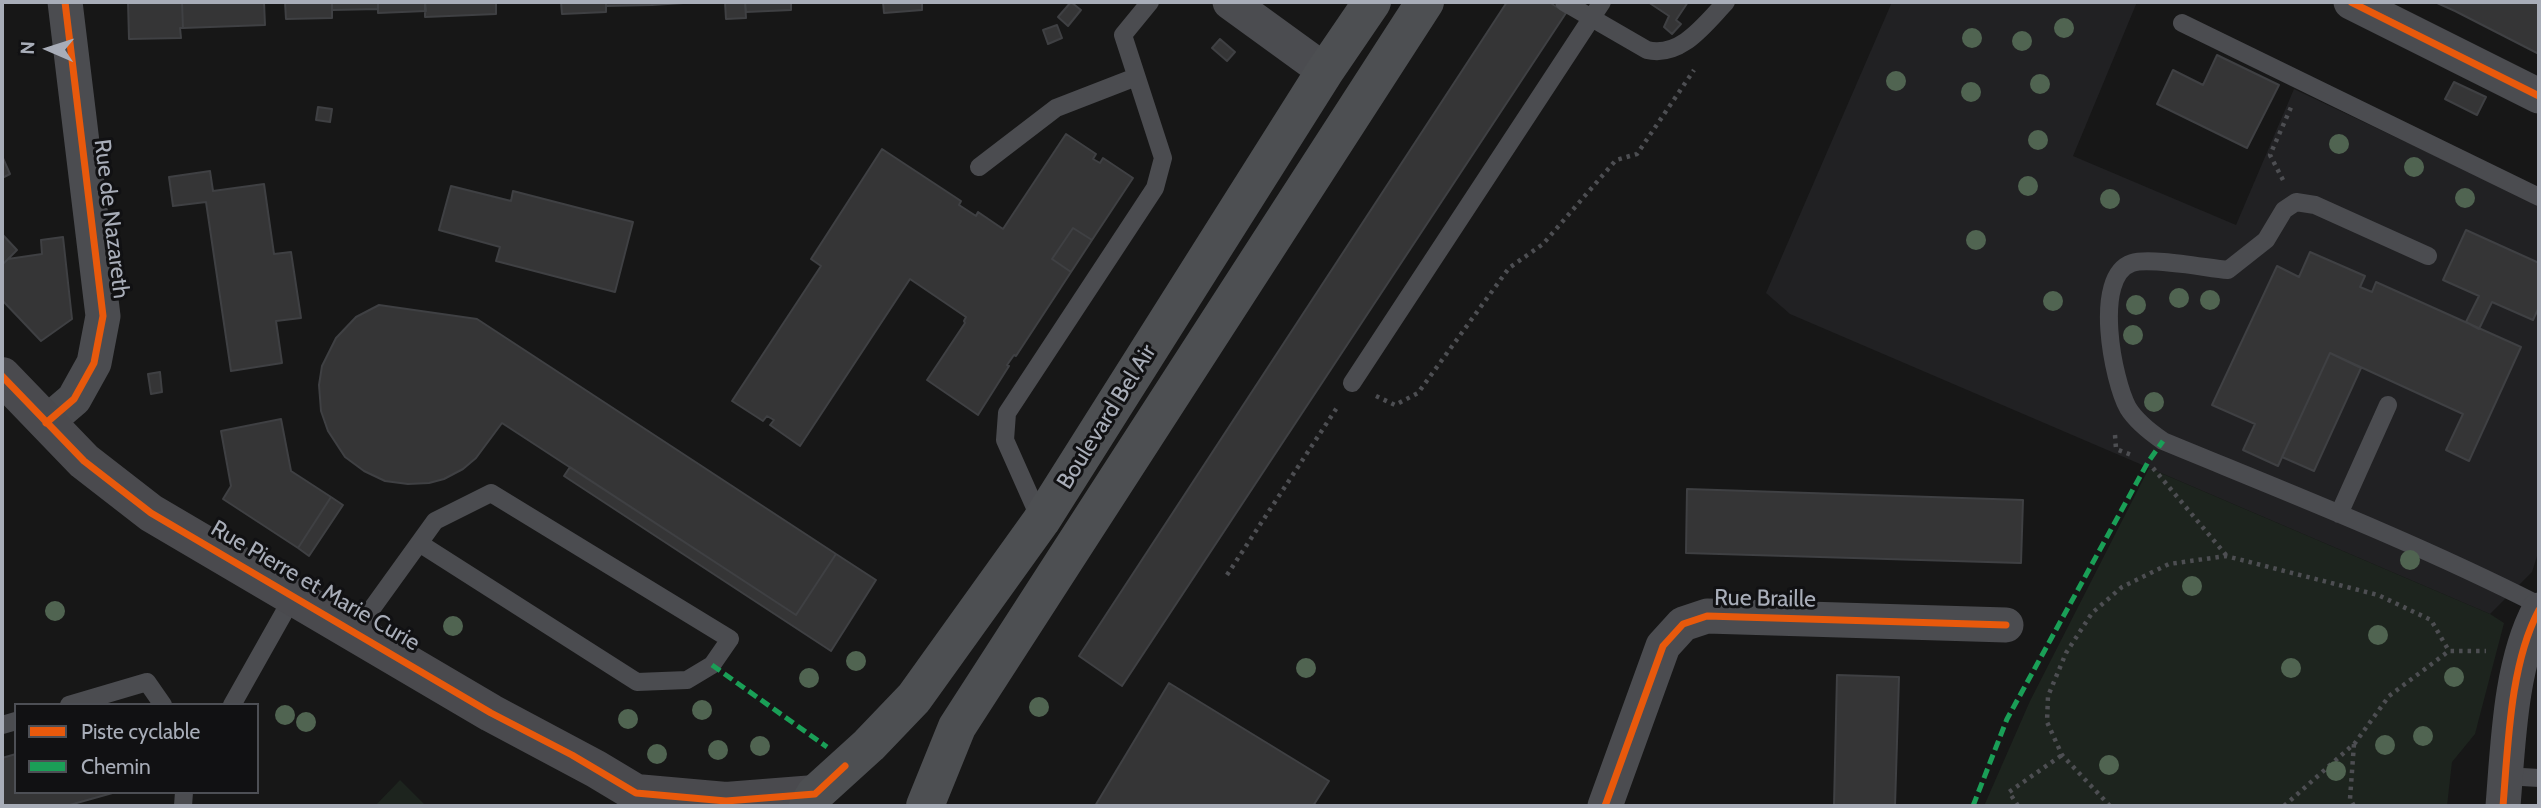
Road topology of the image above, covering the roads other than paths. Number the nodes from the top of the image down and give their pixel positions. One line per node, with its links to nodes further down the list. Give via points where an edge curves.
1 (65, 2): 21 (street, Rue de Nazareth, via 103,316 94,363 74,399)
2 (1150, 2): 13 (lane, via 1123,35)
3 (1230, 2): 12 (street)
4 (1372, 2): 12 (main road, Boulevard Bel Air)
5 (1425, 2): 36 (main road, Boulevard Bel Air, via 957,727)
6 (1564, 2): 10 (lane)
7 (1602, 2): 10 (lane)
8 (1726, 2): 10 (lane, via 1692,37 1659,53)
9 (2351, 2): 14 (street)
10 (1591, 19): 19 (lane)
11 (2182, 23): 16 (lane)
12 (1325, 71): 23 (main road, Boulevard Bel Air)
13 (1136, 78): 15 (lane, via 1056,108); 23 (lane, via 1163,159 1155,188 1007,413 1005,440)
14 (2539, 96)
15 (979, 167)
16 (2539, 197)
17 (2428, 256): 22 (lane, via 2315,205 2296,202 2284,210 2266,240 2228,270 2146,262 2130,263 2116,275 2110,299 2110,340 2117,384 2129,410 2146,429 2163,441)
18 (4, 380): 21 (street, Rue Pierre et Marie Curie)
19 (1352, 383)
20 (2388, 405): 22 (lane)
21 (46, 423): 25 (street, Rue Pierre et Marie Curie, via 84,461 151,513)
22 (2339, 514): 26 (lane)
23 (1041, 520): 35 (main road, Boulevard Bel Air, via 914,698)
24 (419, 543): 24 (lane, via 435,521 491,492 730,639 712,666 687,680 637,682); 29 (lane)
25 (294, 595): 29 (street, Rue Pierre et Marie Curie); 32 (lane)
26 (2539, 605)
27 (2539, 610): 33 (street, via 2512,704)
28 (2006, 625): 37 (street, Rue Braille, via 1707,615 1683,624 1663,646)
29 (355, 632): 34 (street, Rue Pierre et Marie Curie)
30 (76, 703): 31 (lane, via 146,682)
31 (162, 703)
32 (233, 703)
33 (2516, 787)
34 (642, 800): 35 (street, Rue Pierre et Marie Curie)
35 (819, 802)
36 (925, 806)
37 (1605, 806)

